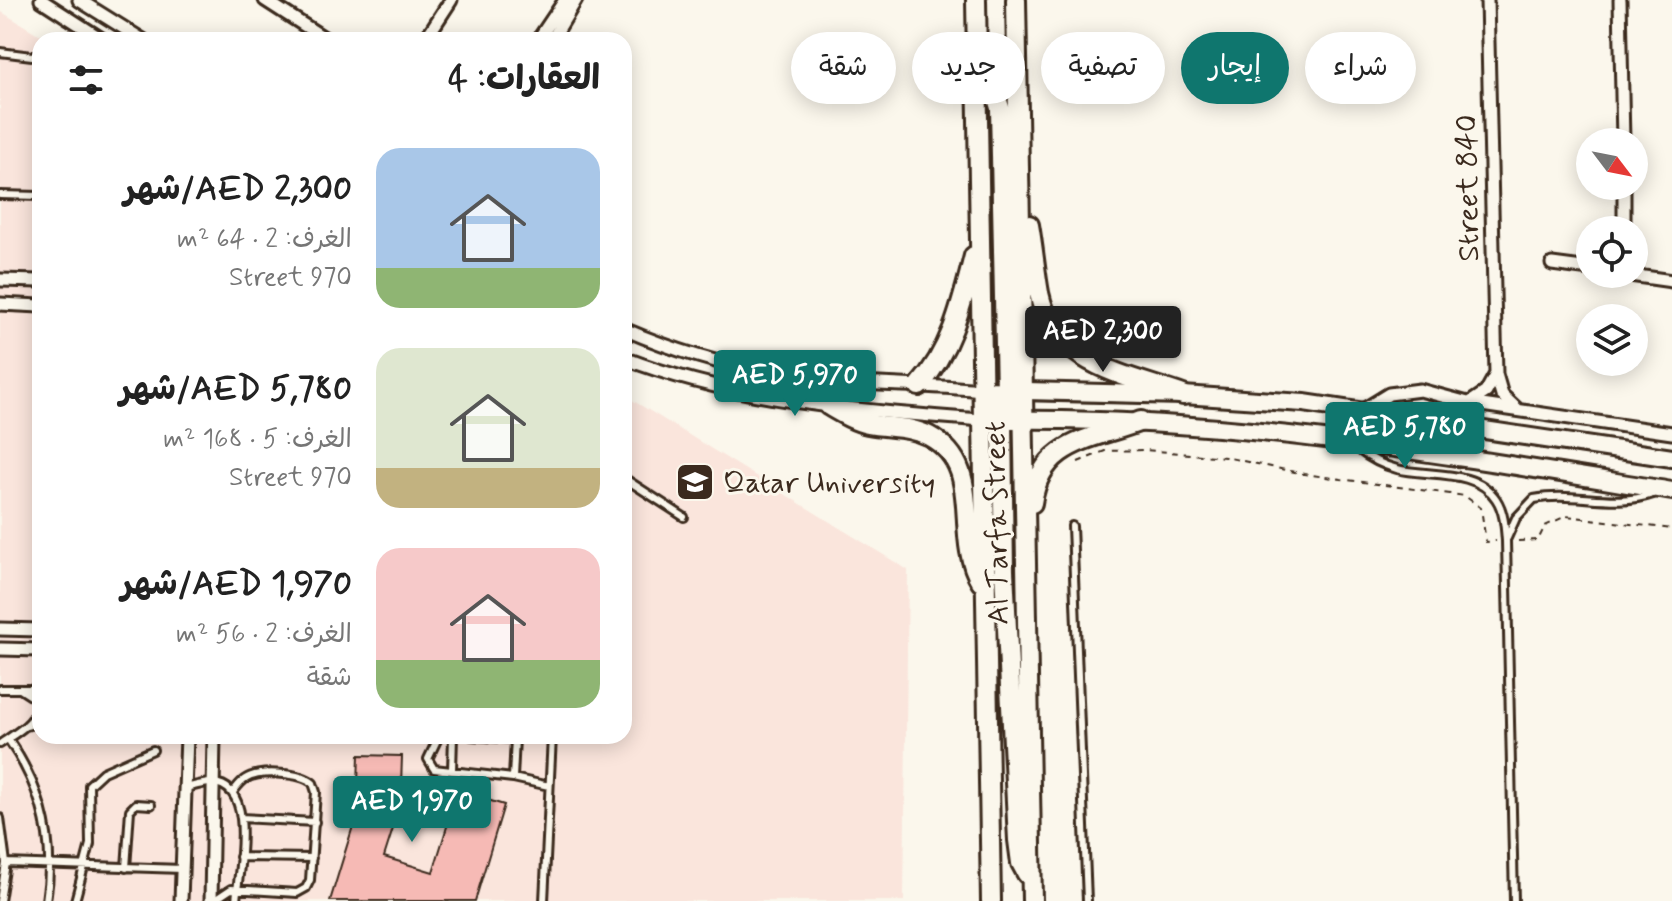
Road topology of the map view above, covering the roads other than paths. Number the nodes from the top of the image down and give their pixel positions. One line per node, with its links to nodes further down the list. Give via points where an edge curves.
1 (41, 0): 11 (street)
2 (79, 0): 12 (street)
3 (265, 0): 13 (street)
4 (451, 0): 14 (street)
5 (565, 0): 15 (street)
6 (576, 0): 16 (street)
7 (976, 0): 17 (main road, Al Tarfa Street)
8 (1016, 0): 23 (main road, Al Tarfa Street)
9 (1487, 0): 37 (street, Street 840)
10 (1620, 0): 22 (street)
11 (91, 32)
12 (130, 32)
13 (315, 32)
14 (430, 32)
15 (543, 32)
16 (557, 32)
17 (976, 32)
18 (0, 52): 19 (lane)
19 (32, 56)
20 (978, 104): 26 (main road, Al Tarfa Street)
21 (999, 104): 40 (main road)
22 (1623, 128)
23 (1021, 180): 40 (main road, Al Tarfa Street); 41 (main road, via 1039,292 1056,334 1085,360)
24 (0, 195): 25 (lane)
25 (32, 196)
26 (981, 230): 38 (main road, via 947,346); 39 (main road, Al Tarfa Street)
27 (1552, 264): 28 (street)
28 (1576, 267)
29 (1648, 278): 32 (street)
30 (0, 280): 31 (street)
31 (32, 281)
32 (1672, 281)
33 (0, 304): 34 (street)
34 (32, 306)
35 (632, 332): 38 (street, via 709,360 768,373)
36 (632, 360): 43 (street, via 708,384)
37 (1496, 374): 42 (street, via 1486,392); 45 (street, via 1502,395)
38 (919, 386): 39 (street)
39 (982, 390): 40 (main road); 46 (main road, via 995,403)
40 (1014, 391): 41 (main road); 47 (main road, via 1013,409)
41 (1183, 395): 44 (main road)
42 (1468, 403): 44 (street, via 1409,389); 45 (street)
43 (829, 406): 46 (street); 58 (main road, via 860,421 919,432 949,451 966,484 972,564)
44 (1363, 410): 51 (main road)
45 (1518, 410): 49 (street)
46 (992, 420): 47 (main road); 58 (main road, Al Tarfa Street); 97 (main road, via 1018,840)
47 (1023, 420): 48 (main road); 55 (main road, Al Tarfa Street)
48 (1141, 421): 50 (main road); 55 (main road, via 1061,450 1035,483)
49 (1672, 433)
50 (1350, 441): 53 (main road); 57 (lane, via 1385,465 1483,486 1501,508)
51 (1672, 458)
52 (632, 483): 54 (lane)
53 (1667, 490): 57 (lane, via 1628,501 1534,499 1516,518)
54 (684, 517)
55 (1024, 520): 97 (main road, Al Tarfa Street)
56 (1072, 526): 106 (lane)
57 (1506, 541): 107 (lane)
58 (985, 588): 105 (main road, Al Tarfa Street)
59 (0, 629): 60 (street)
60 (32, 630)
61 (0, 649): 62 (street)
62 (32, 650)
63 (0, 689): 64 (lane)
64 (20, 689): 65 (lane); 66 (lane)
65 (32, 689)
66 (32, 695)
67 (32, 718): 69 (lane)
68 (32, 724): 69 (lane)
69 (26, 726): 70 (lane)
70 (8, 739): 71 (lane); 92 (lane, via 40,799)
71 (0, 744)
72 (187, 744): 83 (street)
73 (214, 744): 81 (street)
74 (435, 744): 79 (lane, via 429,763 438,770)
75 (453, 744): 79 (lane)
76 (515, 744): 80 (lane)
77 (552, 744): 82 (lane)
78 (153, 750): 93 (lane, via 103,772 89,785 91,833)
79 (452, 770): 80 (lane)
80 (513, 778): 82 (lane)
81 (214, 783): 83 (lane); 84 (lane); 102 (street)
82 (549, 786): 104 (lane)
83 (185, 788): 95 (street)
84 (233, 792): 87 (lane); 88 (lane, via 254,776 305,778 315,788)
85 (151, 805): 94 (lane, via 136,804 130,810)
86 (0, 818): 91 (lane)
87 (241, 818): 88 (lane); 89 (lane)
88 (315, 822): 90 (lane)
89 (240, 857): 90 (lane); 96 (lane)
90 (312, 858): 96 (lane, via 310,880 302,891)
91 (6, 863): 92 (lane); 98 (lane)
92 (50, 866): 93 (lane); 99 (lane)
93 (85, 868): 94 (lane); 100 (lane)
94 (126, 868): 95 (lane)
95 (182, 869): 101 (street)
96 (237, 888): 102 (lane); 103 (lane)
97 (1032, 892)
98 (0, 901)
99 (46, 901)
100 (75, 901)
101 (181, 901)
102 (212, 901)
103 (236, 901)
104 (544, 901)
105 (991, 901)
106 (1087, 901)
107 (1514, 901)

